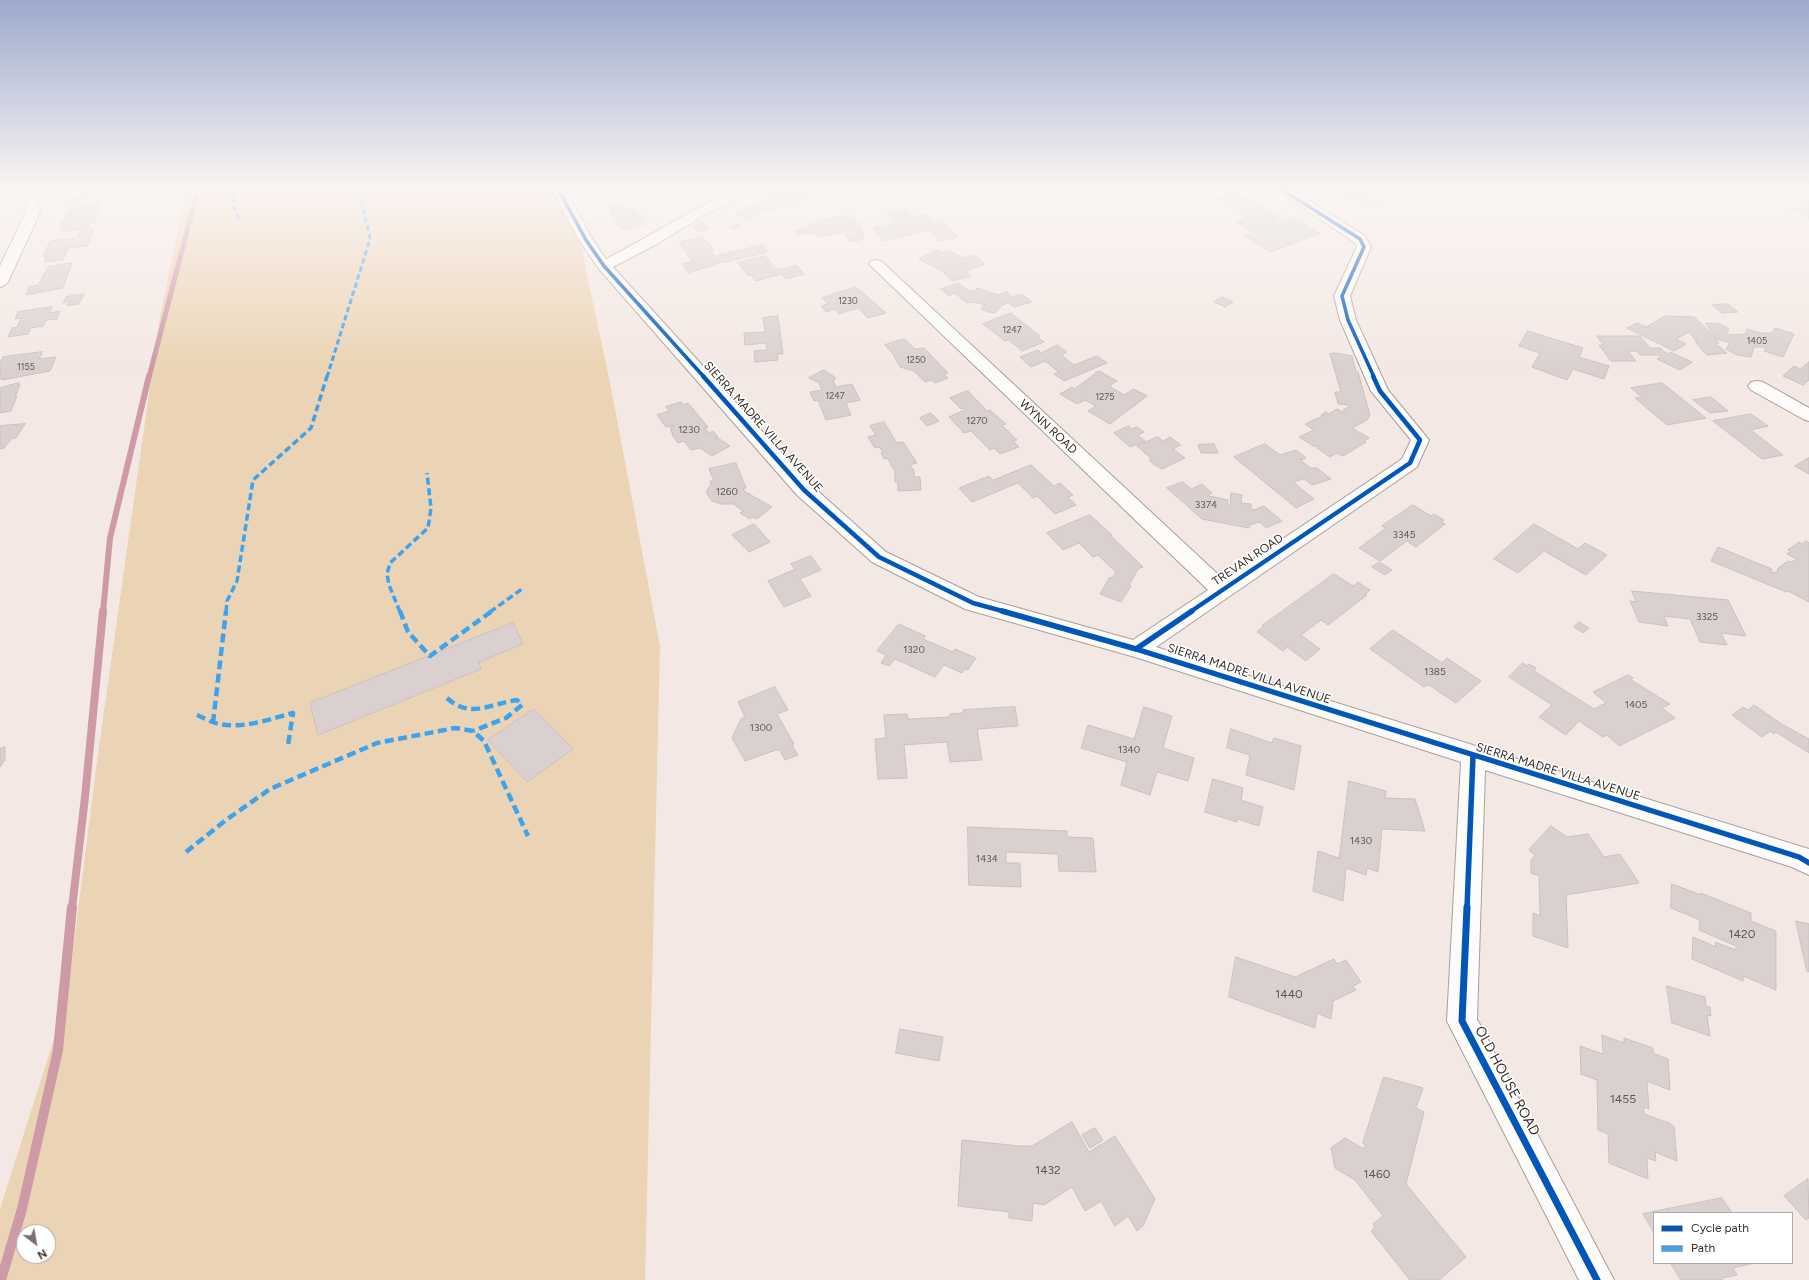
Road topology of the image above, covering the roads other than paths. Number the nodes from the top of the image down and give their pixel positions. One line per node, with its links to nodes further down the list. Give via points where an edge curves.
1 (16, 249): 7 (street)
2 (592, 249): 6 (street, SIERRA MADRE VILLA AVENUE)
3 (637, 249): 6 (street)
4 (1363, 249): 10 (street, TREVAN ROAD, via 1342,296 1348,320 1380,391 1420,440 1410,463)
5 (876, 264): 10 (street, WYNN ROAD)
6 (604, 266): 11 (street, SIERRA MADRE VILLA AVENUE, via 804,490 879,557 973,603)
7 (0, 282)
8 (1757, 386): 9 (street)
9 (1809, 415)
10 (1221, 590): 11 (street, TREVAN ROAD)
11 (1136, 649): 12 (street, SIERRA MADRE VILLA AVENUE)
12 (1473, 756): 13 (street, SIERRA MADRE VILLA AVENUE, via 1799,857); 14 (street, OLD HOUSE ROAD, via 1462,1021)
13 (1809, 863)
14 (1597, 1280)

